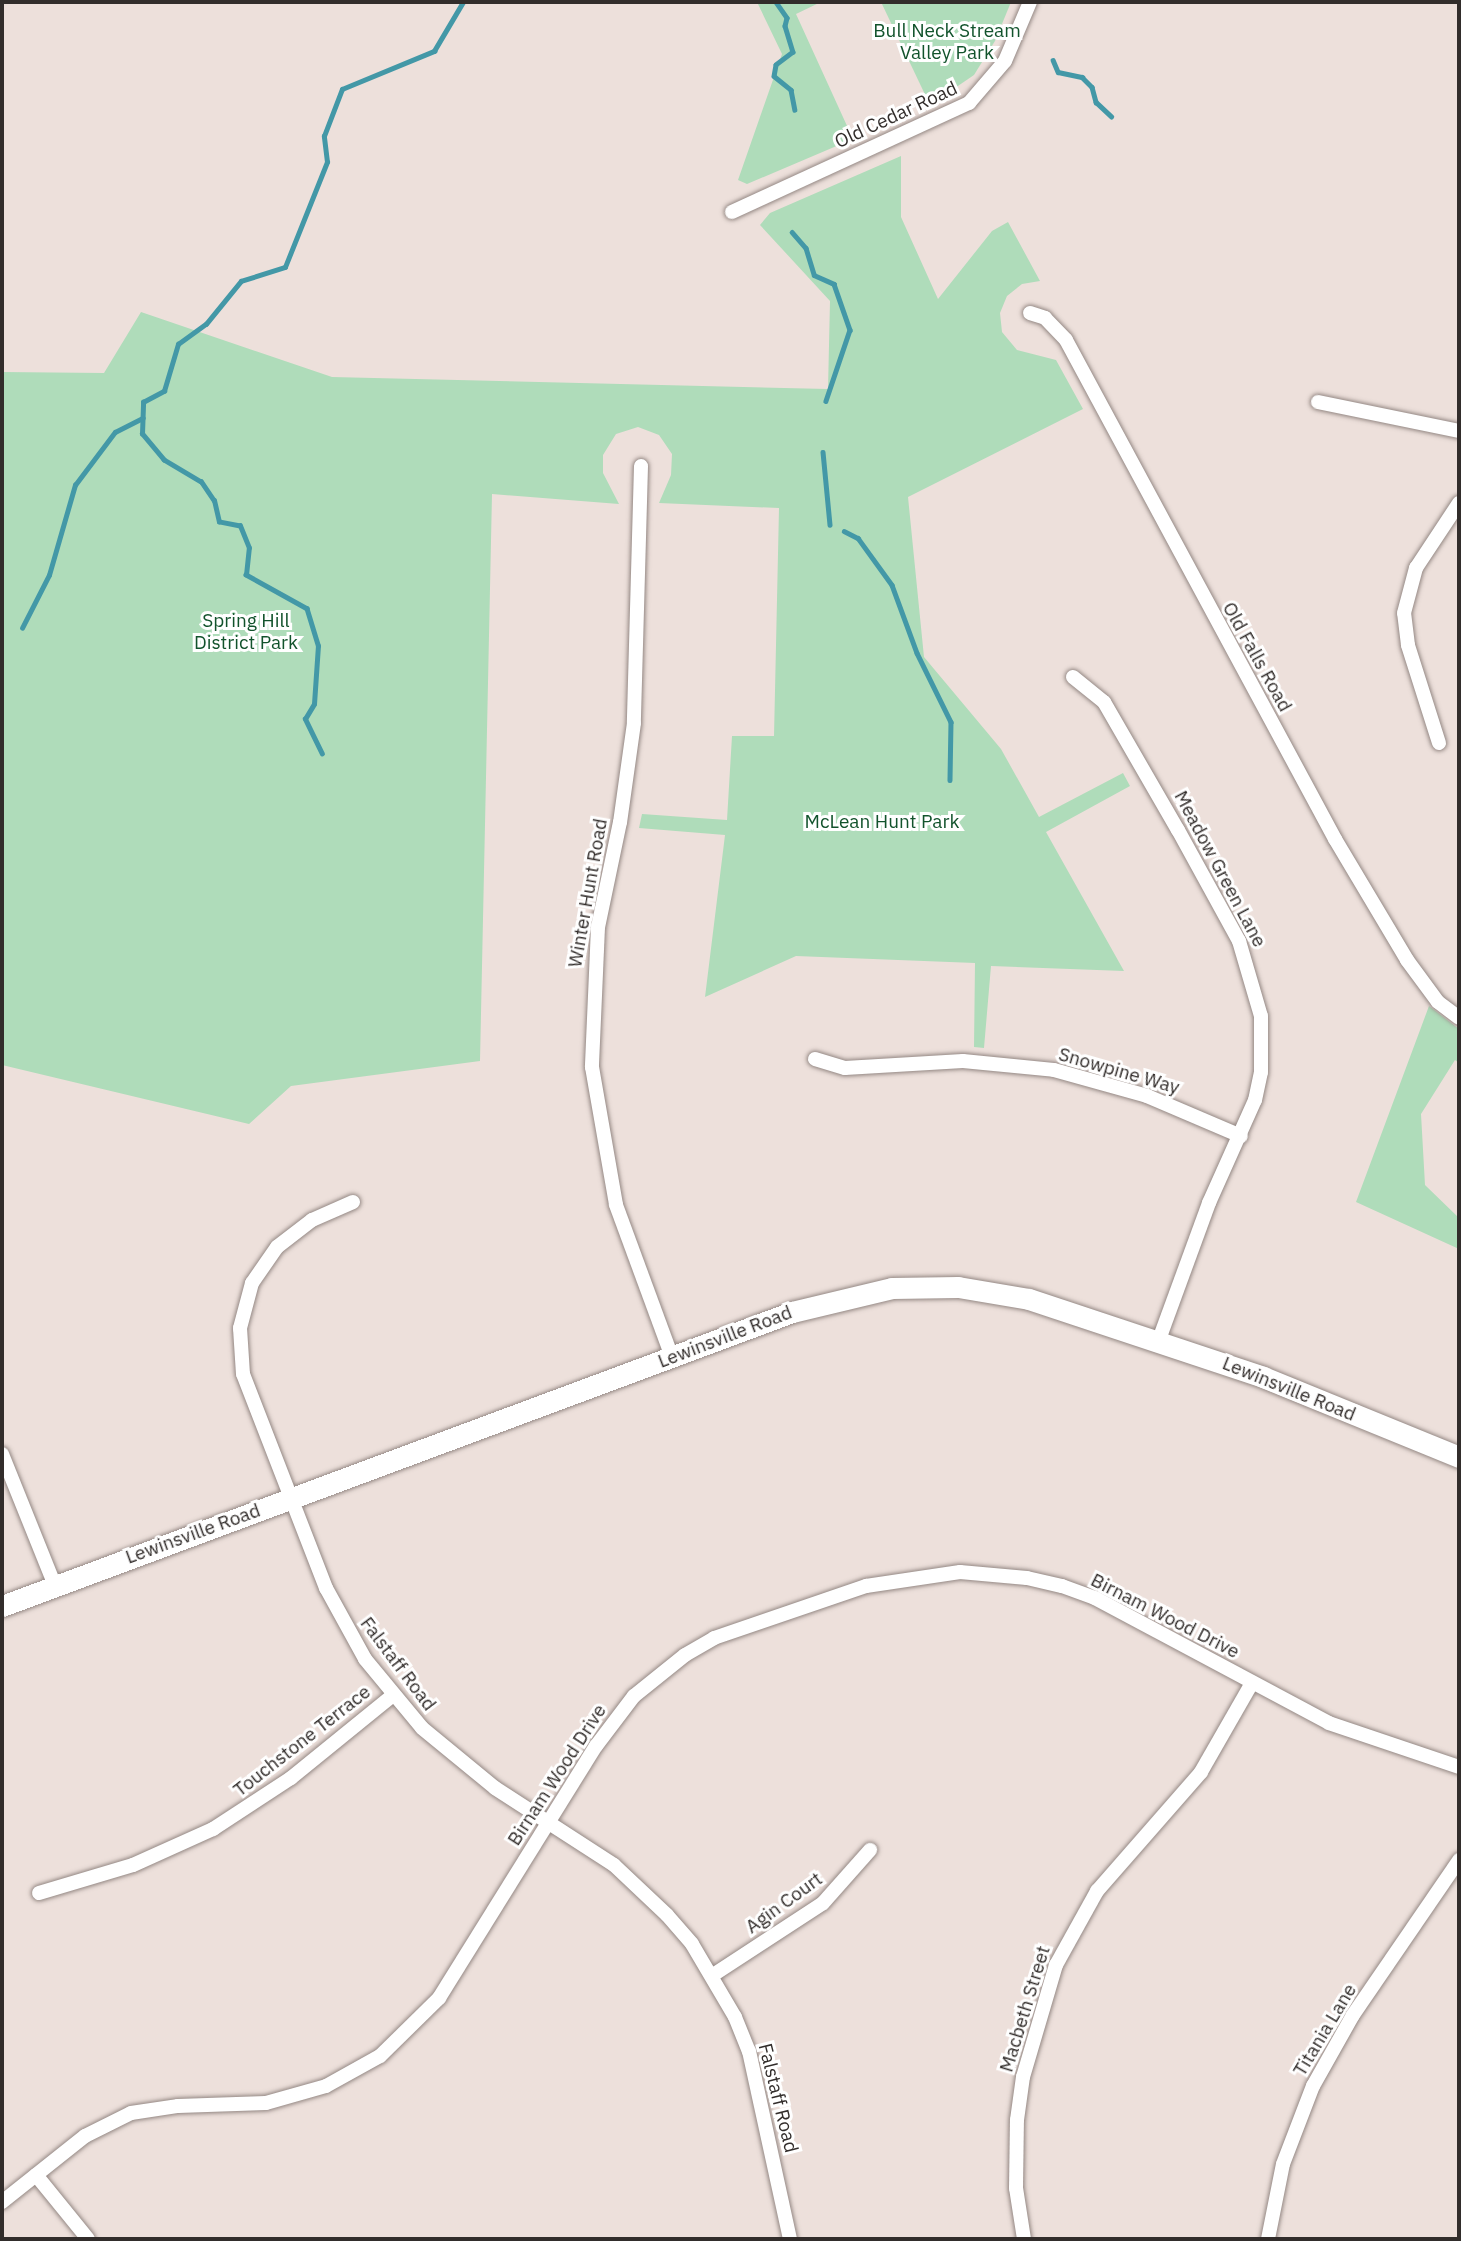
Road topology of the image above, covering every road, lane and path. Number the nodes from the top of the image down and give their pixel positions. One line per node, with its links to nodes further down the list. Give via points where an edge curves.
1 (1030, 2): 2 (street, Old Cedar Road, via 1005,61 969,103)
2 (732, 212)
3 (1030, 313): 10 (street, Old Falls Road, via 1045,318 1066,340 1335,839 1407,960 1438,1002)
4 (1318, 402): 5 (street)
5 (1459, 431)
6 (641, 466): 15 (street, Winter Hunt Road, via 634,723 621,822 598,927 592,1067 617,1205)
7 (1459, 503): 9 (street, via 1416,568 1404,613 1408,645)
8 (1073, 677): 12 (street, Meadow Green Lane, via 1104,702 1248,960 1263,1044 1255,1100)
9 (1439, 743)
10 (1459, 1018)
11 (815, 1059): 12 (street, Snowpine Way, via 845,1068 963,1061 1054,1070 1147,1096)
12 (1241, 1136): 14 (street, Meadow Green Lane, via 1205,1213)
13 (353, 1202): 18 (street, Falstaff Road, via 312,1220 277,1247 262,1265 244,1305 240,1339 243,1374)
14 (1159, 1340): 15 (main road, Lewinsville Road, via 1017,1296 926,1286 856,1293 819,1303); 17 (main road, Lewinsville Road)
15 (672, 1357): 18 (main road, Lewinsville Road)
16 (2, 1454): 19 (street)
17 (1459, 1457)
18 (290, 1498): 19 (main road, Lewinsville Road); 22 (street, Falstaff Road, via 345,1626)
19 (55, 1586): 20 (main road, Lewinsville Road)
20 (2, 1606)
21 (1252, 1683): 23 (street, Birnam Wood Drive, via 1365,1739); 24 (street, Birnam Wood Drive, via 1095,1598 1062,1586 991,1573 893,1580 744,1626 685,1655 649,1682 613,1720); 33 (street, Macbeth Street, via 1201,1772 1097,1891 1056,1965 1023,2077 1017,2120 1016,2188)
22 (393, 1696): 24 (street, Falstaff Road, via 451,1755); 27 (street, Touchstone Terrace, via 291,1778 214,1829 133,1865)
23 (1459, 1767)
24 (549, 1822): 28 (street, Falstaff Road, via 641,1888); 29 (street, Birnam Wood Drive, via 439,1997 380,2056 326,2086 277,2101 131,2113 85,2136)
25 (870, 1850): 28 (street, Agin Court, via 823,1903)
26 (1459, 1860): 34 (street, Titania Lane, via 1353,2015 1313,2086 1283,2164)
27 (40, 1893)
28 (713, 1975): 32 (street, Falstaff Road, via 735,2017 760,2090)
29 (36, 2175): 30 (street, Birnam Wood Drive); 31 (street)
30 (2, 2202)
31 (88, 2239)
32 (790, 2239)
33 (1024, 2239)
34 (1268, 2239)

